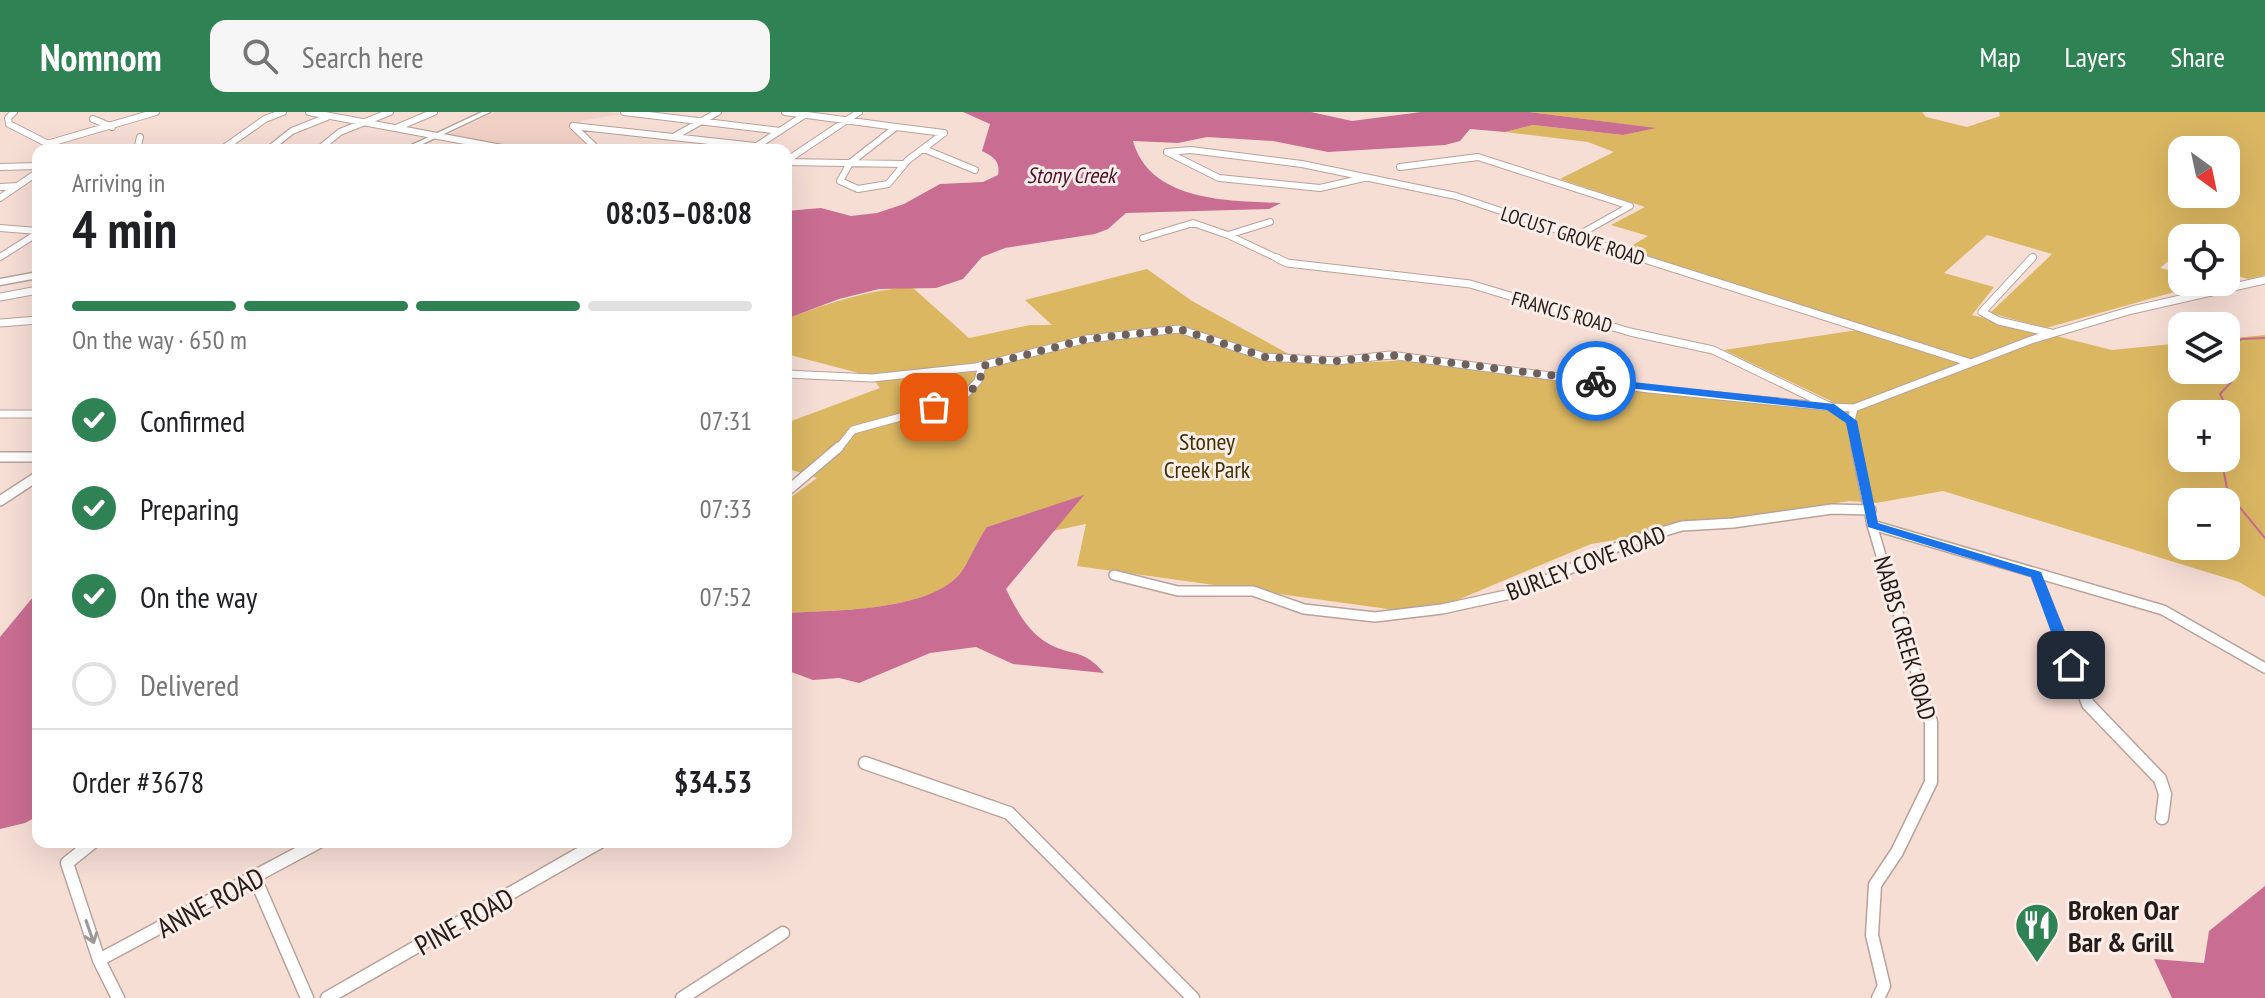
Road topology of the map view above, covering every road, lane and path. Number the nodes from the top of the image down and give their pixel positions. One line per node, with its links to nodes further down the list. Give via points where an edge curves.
1 (14, 112): 26 (street, via 9,124)
2 (156, 112): 20 (street)
3 (283, 112): 28 (street)
4 (309, 112): 14 (street)
5 (390, 112): 18 (street)
6 (434, 112): 21 (street)
7 (487, 112): 23 (street)
8 (624, 112): 9 (street)
9 (634, 112): 17 (street)
10 (718, 112): 17 (street)
11 (785, 112): 13 (street)
12 (859, 112): 16 (street)
13 (806, 114): 16 (street); 22 (street)
14 (330, 116): 18 (street); 29 (street, via 292,131)
15 (93, 119): 20 (street)
16 (848, 119): 19 (street); 37 (street)
17 (701, 122): 22 (street); 25 (street)
18 (365, 123): 21 (street); 30 (street)
19 (898, 125): 36 (street, via 943,132); 39 (street)
20 (112, 127): 26 (street)
21 (395, 129): 23 (street)
22 (780, 131): 35 (street)
23 (434, 135): 31 (street); 32 (street)
24 (140, 137): 27 (street)
25 (673, 137): 33 (street, via 573,126); 34 (street)
26 (47, 144)
27 (138, 144)
28 (230, 144)
29 (276, 144)
30 (325, 144)
31 (416, 144)
32 (476, 144)
33 (592, 144)
34 (723, 144)
35 (759, 144)
36 (924, 149): 40 (street); 44 (street)
37 (792, 157)
38 (792, 161): 39 (street)
39 (850, 163): 40 (street); 40 (street, via 840,181 862,189 892,182)
40 (904, 164)
41 (0, 167): 43 (street)
42 (1400, 167): 55 (street, via 1478,157 1630,206)
43 (32, 169)
44 (975, 170)
45 (32, 174): 47 (street)
46 (1367, 177): 46 (street, LOCUST GROVE ROAD, via 1191,150 1167,152 1219,178 1320,188); 55 (street, LOCUST GROVE ROAD, via 1456,196)
47 (17, 186): 48 (street); 49 (street)
48 (0, 187)
49 (0, 198)
50 (1270, 222): 53 (street)
51 (0, 228): 52 (street)
52 (32, 231)
53 (1228, 235): 56 (street, FRANCIS ROAD, via 1193,223); 71 (street, FRANCIS ROAD, via 1287,263 1470,284 1630,332 1703,347)
54 (32, 236): 58 (street)
55 (1575, 237): 68 (street, LOCUST GROVE ROAD)
56 (1143, 238)
57 (2033, 257): 67 (street, via 1982,312)
58 (0, 258): 59 (street)
59 (7, 265)
60 (32, 276): 62 (street)
61 (2265, 280): 67 (street)
62 (0, 282)
63 (32, 291): 64 (street)
64 (0, 297)
65 (32, 320): 66 (street)
66 (0, 323)
67 (2051, 333): 68 (street)
68 (1971, 363): 72 (street)
69 (982, 366): 70 (street, via 872,378); 71 (street, via 1087,339 1179,329 1265,357 1337,361 1390,355); 79 (street, via 977,385 953,401 848,433 831,456)
70 (792, 374)
71 (1831, 407): 72 (street, FRANCIS ROAD); 75 (street)
72 (1854, 408): 75 (street, NABBS CREEK ROAD)
73 (0, 414): 74 (street)
74 (32, 414)
75 (1851, 421): 81 (street, NABBS CREEK ROAD)
76 (0, 457): 77 (street)
77 (32, 457)
78 (32, 480): 80 (street)
79 (792, 487)
80 (0, 501)
81 (1871, 510): 82 (street, NABBS CREEK ROAD); 83 (street, BURLEY COVE ROAD, via 1832,509 1682,526 1628,542 1520,592 1375,617 1304,609 1253,591 1178,591)
82 (1872, 525): 84 (street); 99 (street, NABBS CREEK ROAD, via 1931,722 1931,782 1875,885 1872,935 1884,986)
83 (1114, 575)
84 (2036, 575): 85 (street, via 2163,610); 87 (street, via 2088,704 2160,779 2165,794)
85 (2265, 668)
86 (865, 763): 98 (street, via 1009,813)
87 (2162, 818)
88 (86, 848): 93 (street, one-way to 93, via 67,863)
89 (308, 848): 91 (street, ANNE ROAD)
90 (590, 848): 96 (street, PINE ROAD)
91 (255, 878): 93 (street, ANNE ROAD); 95 (street)
92 (783, 933): 97 (street)
93 (99, 960): 94 (street)
94 (118, 998)
95 (307, 998)
96 (327, 998)
97 (682, 998)
98 (1193, 998)
99 (1878, 998)

